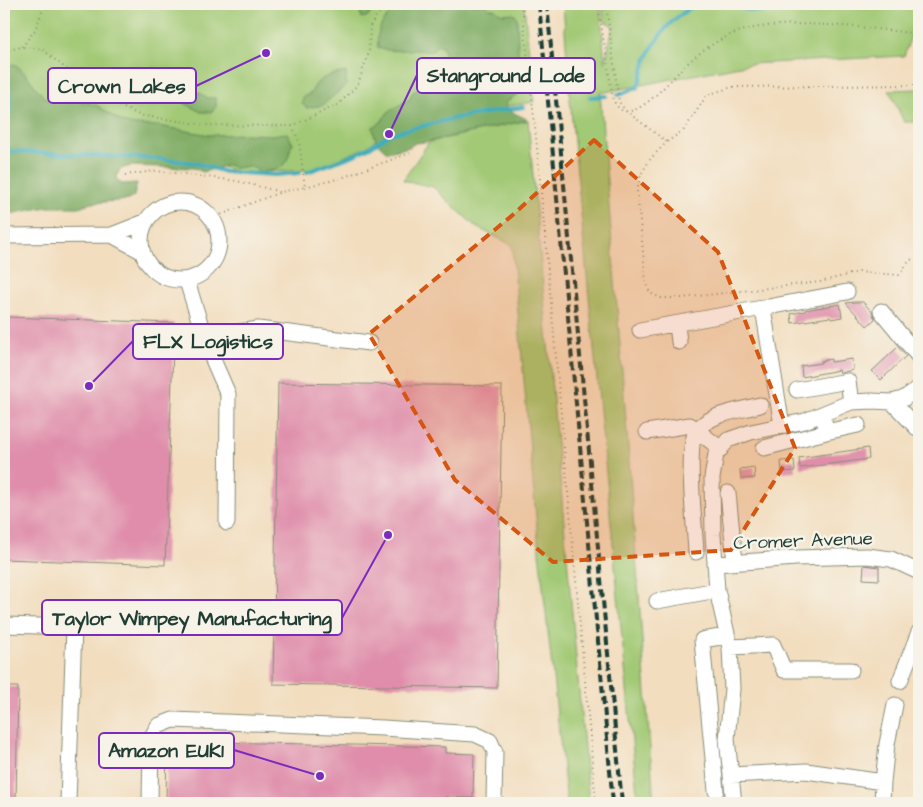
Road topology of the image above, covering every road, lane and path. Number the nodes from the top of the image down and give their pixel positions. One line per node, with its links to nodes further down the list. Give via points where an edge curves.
1 (45, 4): 7 (path, via 35,30)
2 (390, 4): 11 (path, via 370,26 368,52 358,84 339,104)
3 (522, 4): 69 (path, via 538,147)
4 (598, 4): 10 (path, via 613,100)
5 (606, 4): 10 (path, via 619,102)
6 (919, 34): 10 (path, via 843,26 760,26 730,35 706,50 686,64 638,109)
7 (22, 48): 8 (path); 11 (path, via 42,50 99,96 139,115 204,125)
8 (4, 51)
9 (919, 85): 12 (path, via 732,87 707,95 684,130)
10 (626, 111): 12 (path)
11 (292, 126): 15 (path, via 299,141)
12 (667, 142): 22 (path, via 641,174 637,191 646,282 650,293 661,298 681,298 820,282 858,272 899,275 910,260)
13 (410, 153): 15 (path, via 342,178)
14 (125, 175): 16 (path, via 155,171 176,173 237,181)
15 (306, 187): 16 (path)
16 (281, 192): 17 (path)
17 (212, 218): 18 (street, via 197,205 178,202 158,208); 23 (street, via 220,236 217,256 205,272)
18 (145, 222): 19 (street); 21 (street, via 140,236)
19 (112, 235): 20 (street); 21 (street)
20 (4, 236)
21 (141, 251): 23 (street, via 151,269 167,280)
22 (919, 258)
23 (187, 281): 29 (street)
24 (847, 292): 25 (street)
25 (763, 308): 27 (street); 40 (street)
26 (881, 311): 32 (street)
27 (677, 324): 28 (street); 30 (street)
28 (640, 330)
29 (204, 338): 31 (street, via 258,328); 48 (street, via 228,394)
30 (679, 342)
31 (369, 343)
32 (919, 357)
33 (919, 388): 36 (street)
34 (797, 390): 35 (street, via 855,380)
35 (851, 402): 36 (street); 38 (street)
36 (892, 402): 41 (street)
37 (760, 405): 42 (street, via 714,418)
38 (824, 414): 40 (street); 44 (street)
39 (858, 425): 44 (street)
40 (782, 426): 45 (street, via 728,440)
41 (919, 430)
42 (696, 431): 43 (street, via 690,425); 45 (street); 49 (street, via 690,450)
43 (648, 432)
44 (826, 432): 46 (street)
45 (721, 448): 51 (street, via 716,454 712,478)
46 (764, 448)
47 (728, 493): 50 (street)
48 (227, 523)
49 (696, 552)
50 (735, 562): 51 (street, Cromer Avenue); 52 (street, Cromer Avenue, via 867,556 891,559)
51 (715, 564): 53 (street)
52 (919, 572)
53 (717, 590): 54 (street); 57 (street)
54 (657, 601)
55 (4, 625): 66 (street, via 74,627)
56 (919, 632): 59 (street)
57 (728, 642): 58 (street, via 773,645 784,670); 61 (street, via 702,640); 62 (street)
58 (851, 670)
59 (900, 681)
60 (895, 705): 64 (street)
61 (707, 707): 62 (street); 65 (street)
62 (731, 708): 63 (street, via 728,739)
63 (731, 775): 64 (street, via 806,771); 70 (street)
64 (883, 782): 71 (street)
65 (716, 791)
66 (68, 803)
67 (150, 803): 68 (street, via 151,738 158,726 173,720 475,734 490,741 495,752)
68 (494, 803)
69 (596, 803)
70 (734, 803)
71 (882, 803)

